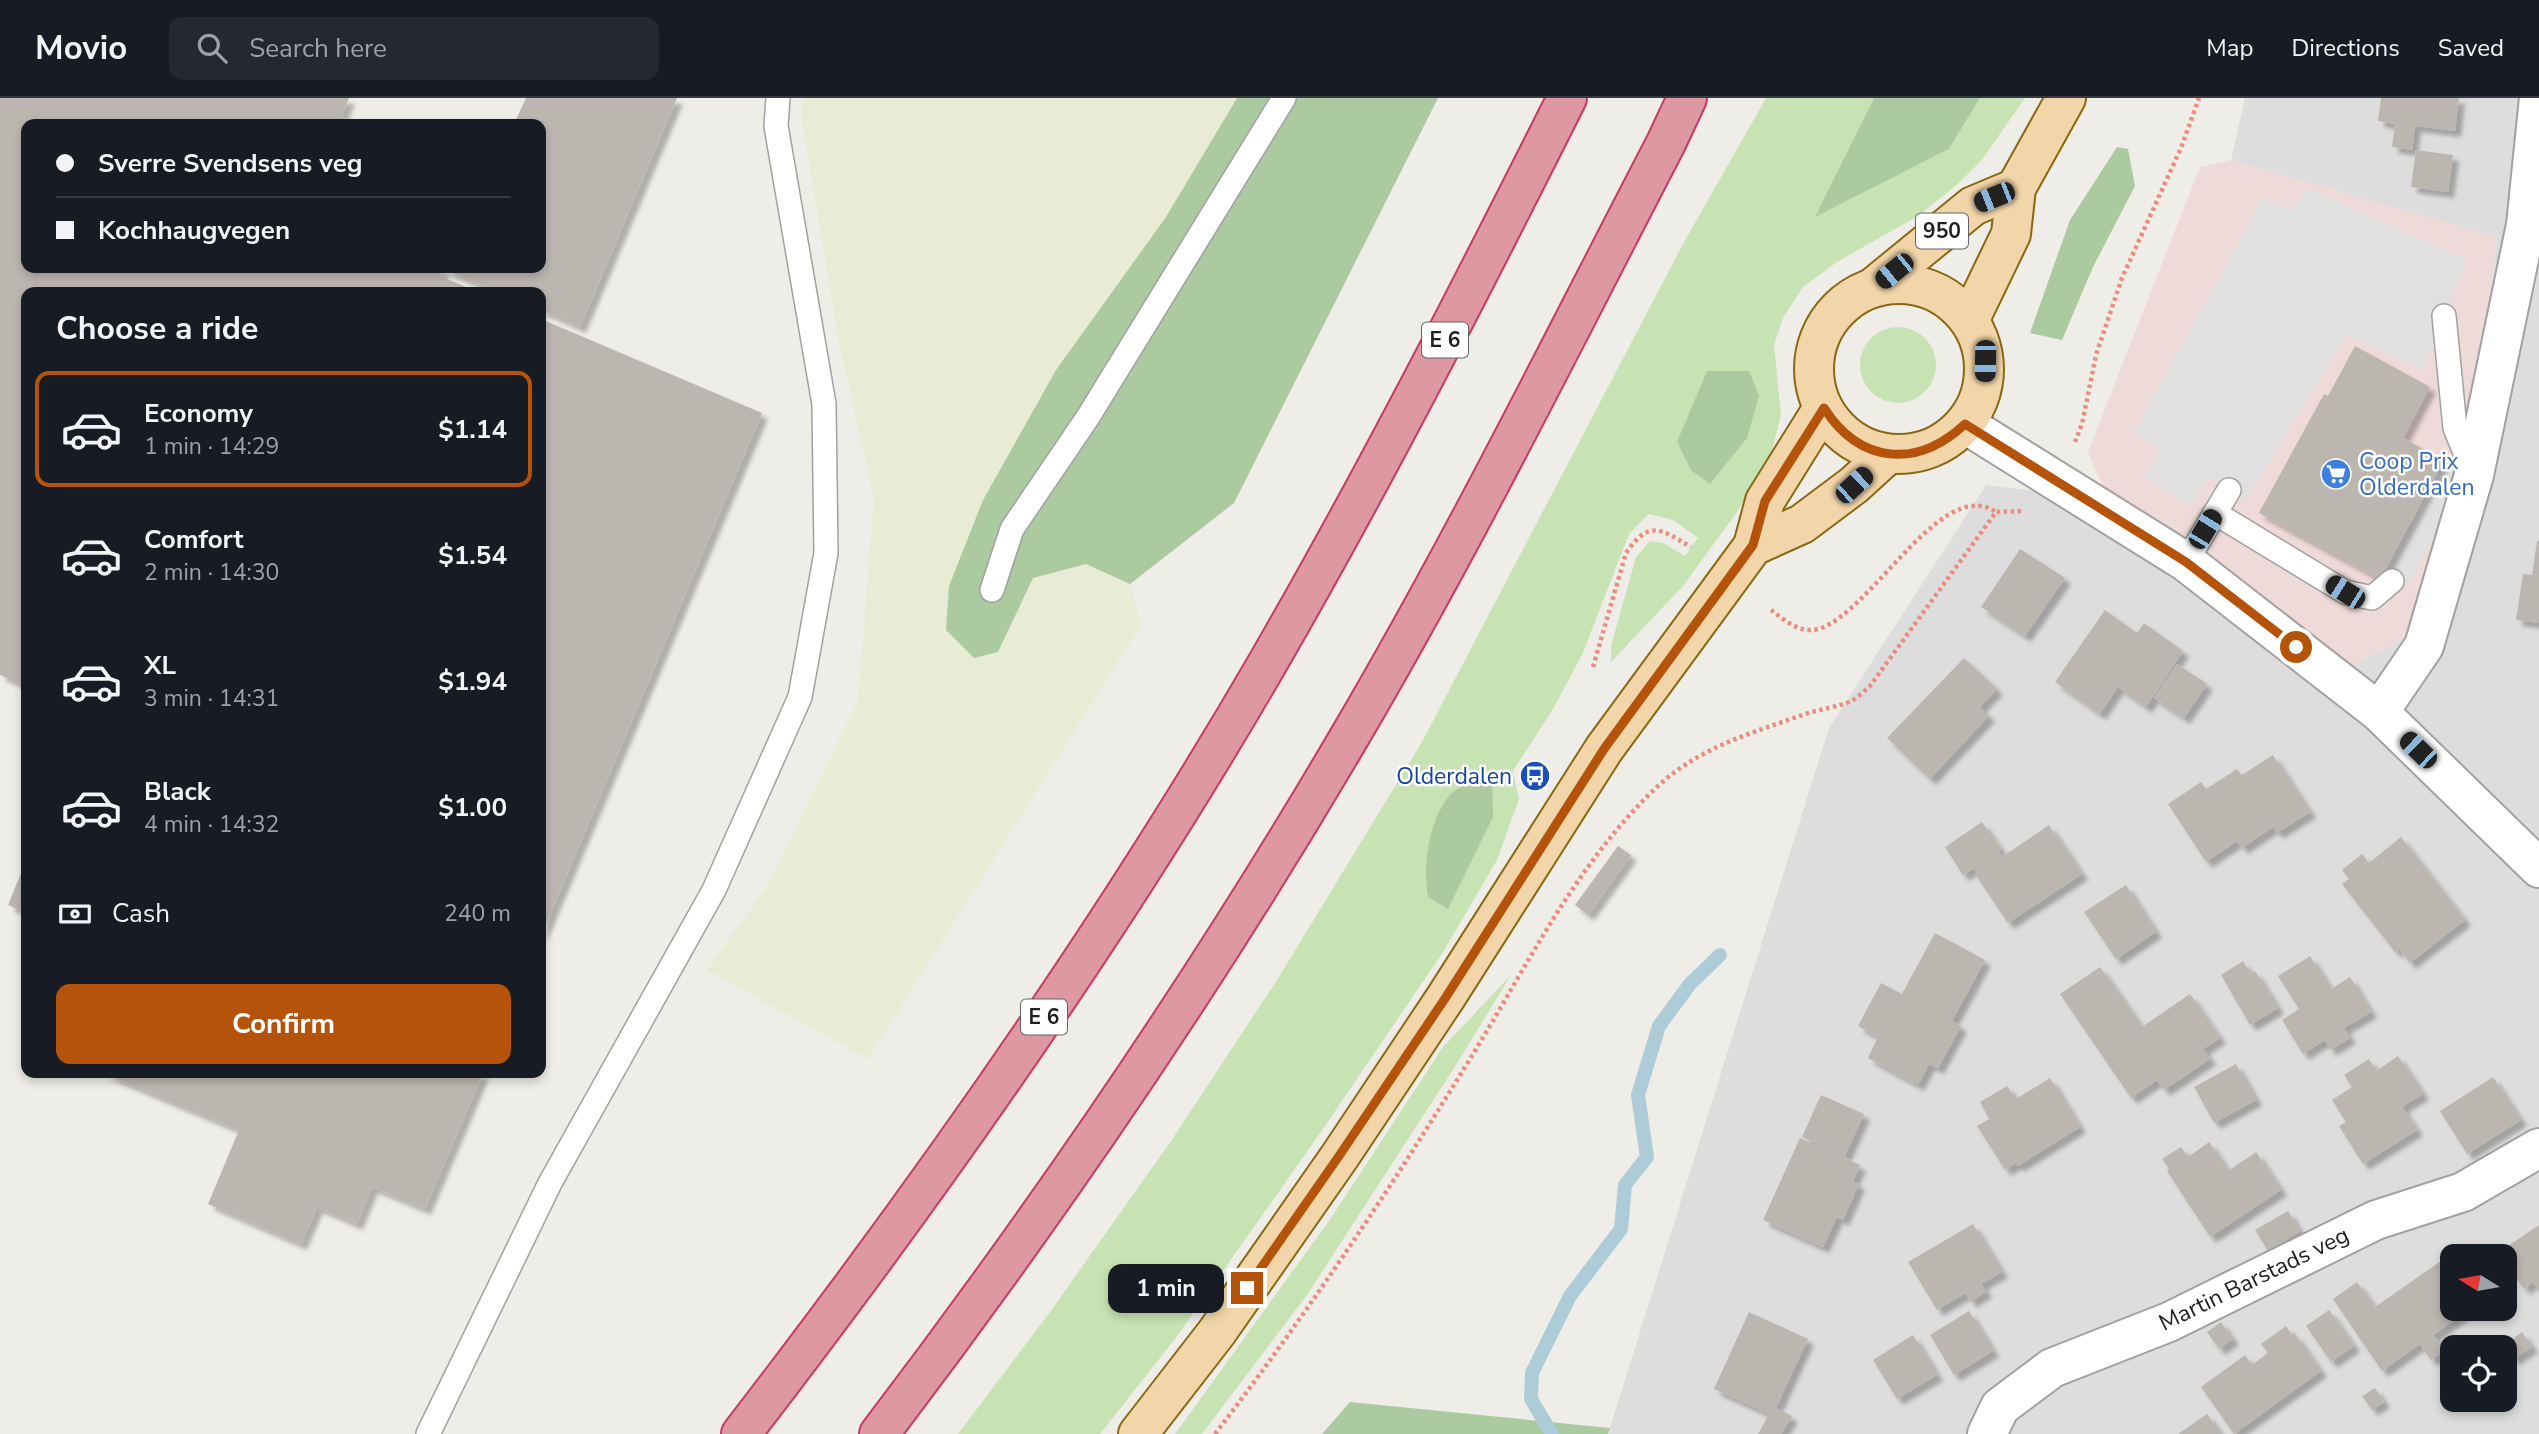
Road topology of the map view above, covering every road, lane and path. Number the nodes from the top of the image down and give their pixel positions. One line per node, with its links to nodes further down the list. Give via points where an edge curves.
1 (778, 98): 34 (lane, via 775,127 824,404 826,553 800,697 714,890 550,1183)
2 (1284, 98): 28 (lane, via 1088,417 1012,529)
3 (1567, 98): 35 (highway, E 6, via 1365,491 1160,838 936,1174)
4 (1686, 98): 9 (highway)
5 (1707, 98): 9 (highway)
6 (2066, 98): 10 (main road, 950)
7 (2199, 98): 17 (path, via 2122,278 2096,355)
8 (2539, 98): 11 (street)
9 (1666, 143): 36 (highway, via 1434,588 1257,890 1065,1182)
10 (2016, 188): 12 (main road, 950, via 1973,205); 14 (main road, 950, via 2011,234)
11 (2532, 226): 19 (street)
12 (1875, 286): 14 (main road, 950, via 1902,283 1928,287 1951,300); 15 (main road, 950, via 1834,313 1820,335 1814,359 1815,384)
13 (2444, 316): 19 (lane, via 2455,428)
14 (1970, 319): 16 (main road, 950, via 1985,361 1984,384)
15 (1824, 408): 18 (main road, 950, via 1850,439); 24 (main road, via 1765,501)
16 (1965, 424): 18 (main road, 950, via 1931,449); 26 (street)
17 (2074, 446)
18 (1888, 454): 24 (main road, via 1802,524)
19 (2464, 463): 31 (street, via 2424,646)
20 (2229, 490): 23 (lane)
21 (2036, 511): 22 (path)
22 (1996, 512): 29 (path, via 1969,505 1927,530 1853,606 1823,629 1793,626); 38 (path, via 1870,686 1851,701 1725,742 1688,762 1619,827 1583,871 1379,1203 1282,1346)
23 (2215, 513): 26 (lane); 27 (lane, via 2345,592 2372,598)
24 (1753, 545): 37 (main road, via 1604,749 1339,1156 1217,1332)
25 (1691, 547): 30 (path, via 1657,529 1637,538 1626,553)
26 (2186, 562): 31 (street)
27 (2392, 581)
28 (992, 590)
29 (1771, 610)
30 (1593, 667)
31 (2379, 712): 32 (street)
32 (2539, 868)
33 (2539, 1148): 39 (street, Martin Barstads veg, via 2462,1192 2376,1220 2169,1322 2052,1368 2000,1408)
34 (428, 1434)
35 (741, 1434)
36 (879, 1434)
37 (1139, 1434)
38 (1215, 1434)
39 (1987, 1434)

